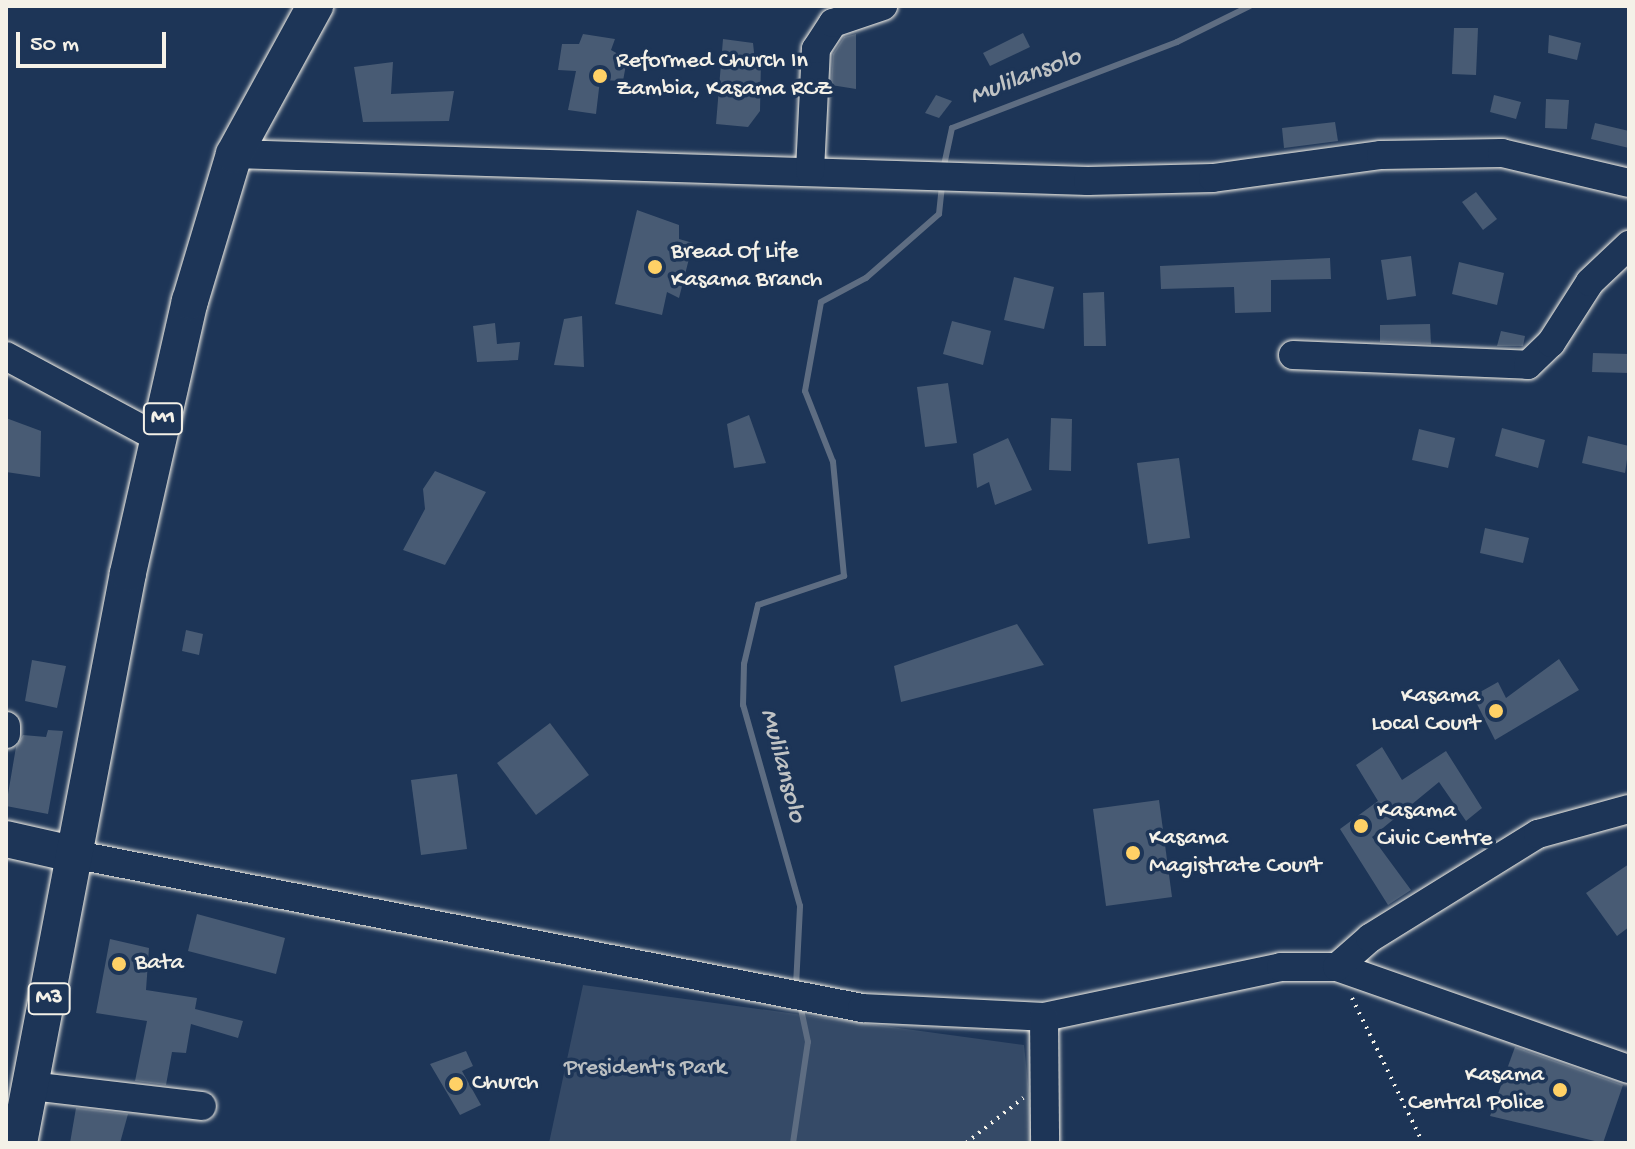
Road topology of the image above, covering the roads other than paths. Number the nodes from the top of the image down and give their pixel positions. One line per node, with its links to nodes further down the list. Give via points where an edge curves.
1 (315, 6): 3 (main road, M1)
2 (883, 6): 4 (street, via 833,23 816,49)
3 (234, 154): 4 (street); 9 (main road, M1)
4 (810, 171): 5 (street, via 1213,178 1381,155 1502,153)
5 (1629, 183)
6 (1629, 245): 7 (street, via 1590,282 1551,343 1528,365)
7 (1293, 355)
8 (6, 356): 9 (street)
9 (158, 438): 14 (main road, M1)
10 (6, 726): 11 (street)
11 (6, 734)
12 (1629, 809): 15 (street, via 1538,834 1370,938)
13 (6, 839): 14 (main road)
14 (72, 854): 16 (street, via 811,998 955,1016); 18 (main road, M3)
15 (1337, 967): 16 (street, via 1281,967); 17 (street)
16 (1044, 1017): 21 (street)
17 (1629, 1069)
18 (31, 1086): 19 (street); 20 (main road, M3)
19 (202, 1106)
20 (19, 1143)
21 (1045, 1143)

